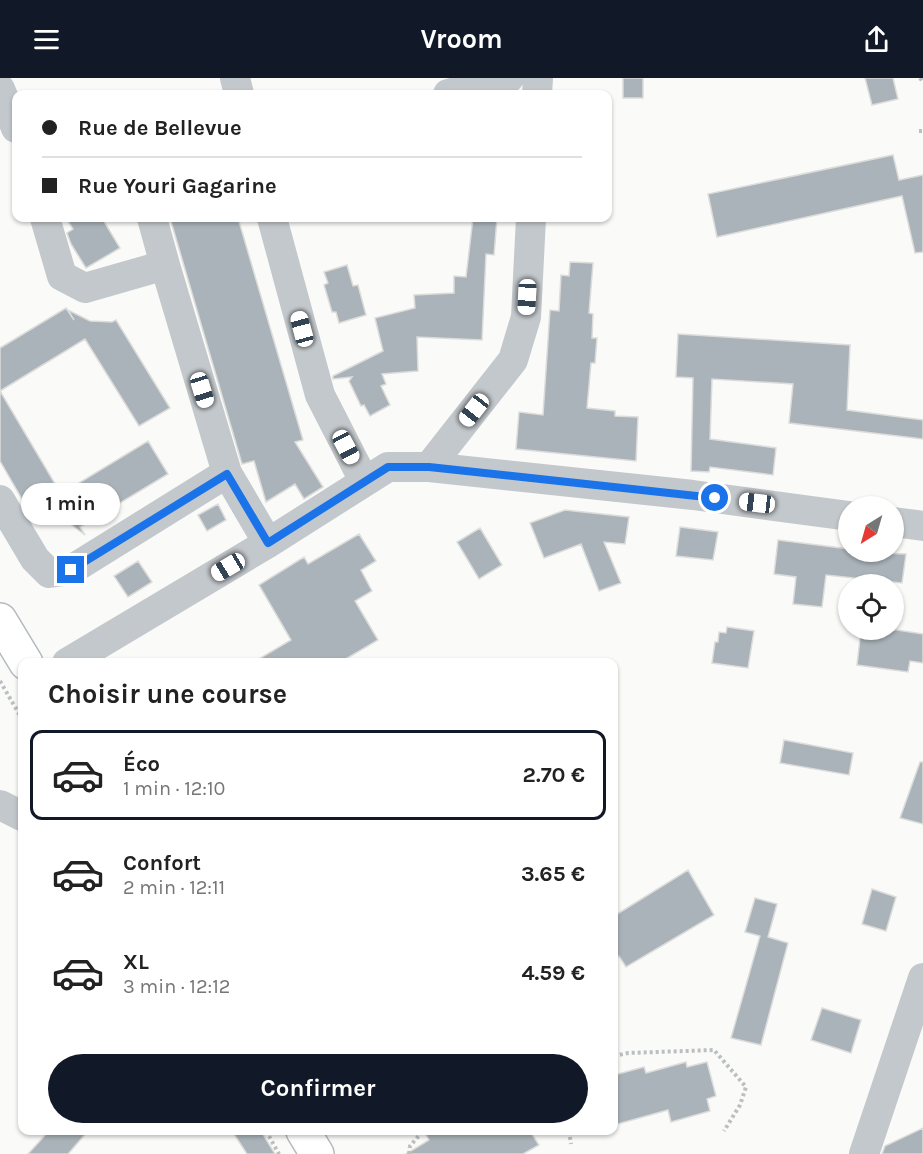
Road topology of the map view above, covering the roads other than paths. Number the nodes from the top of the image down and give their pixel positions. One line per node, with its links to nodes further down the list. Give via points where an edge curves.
1 (509, 78): 3 (street)
2 (0, 89): 4 (street)
3 (462, 90)
4 (12, 118)
5 (46, 222): 9 (street, via 62,276 85,288)
6 (153, 222): 9 (street)
7 (273, 222): 12 (street, via 320,395)
8 (531, 222): 10 (street, via 526,317 513,360)
9 (165, 265): 11 (street)
10 (429, 467): 12 (street, via 388,467); 14 (street)
11 (227, 474): 13 (street, via 71,570 49,573 35,559); 17 (street)
12 (364, 481): 17 (street)
13 (0, 500)
14 (838, 515)
15 (904, 523): 16 (street)
16 (923, 526)
17 (268, 543): 20 (street)
18 (0, 620): 19 (main road)
19 (23, 658)
20 (75, 658)
21 (0, 805): 22 (street)
22 (18, 814)
23 (923, 978): 26 (street)
24 (305, 1135): 25 (main road)
25 (317, 1154)
26 (864, 1154)

